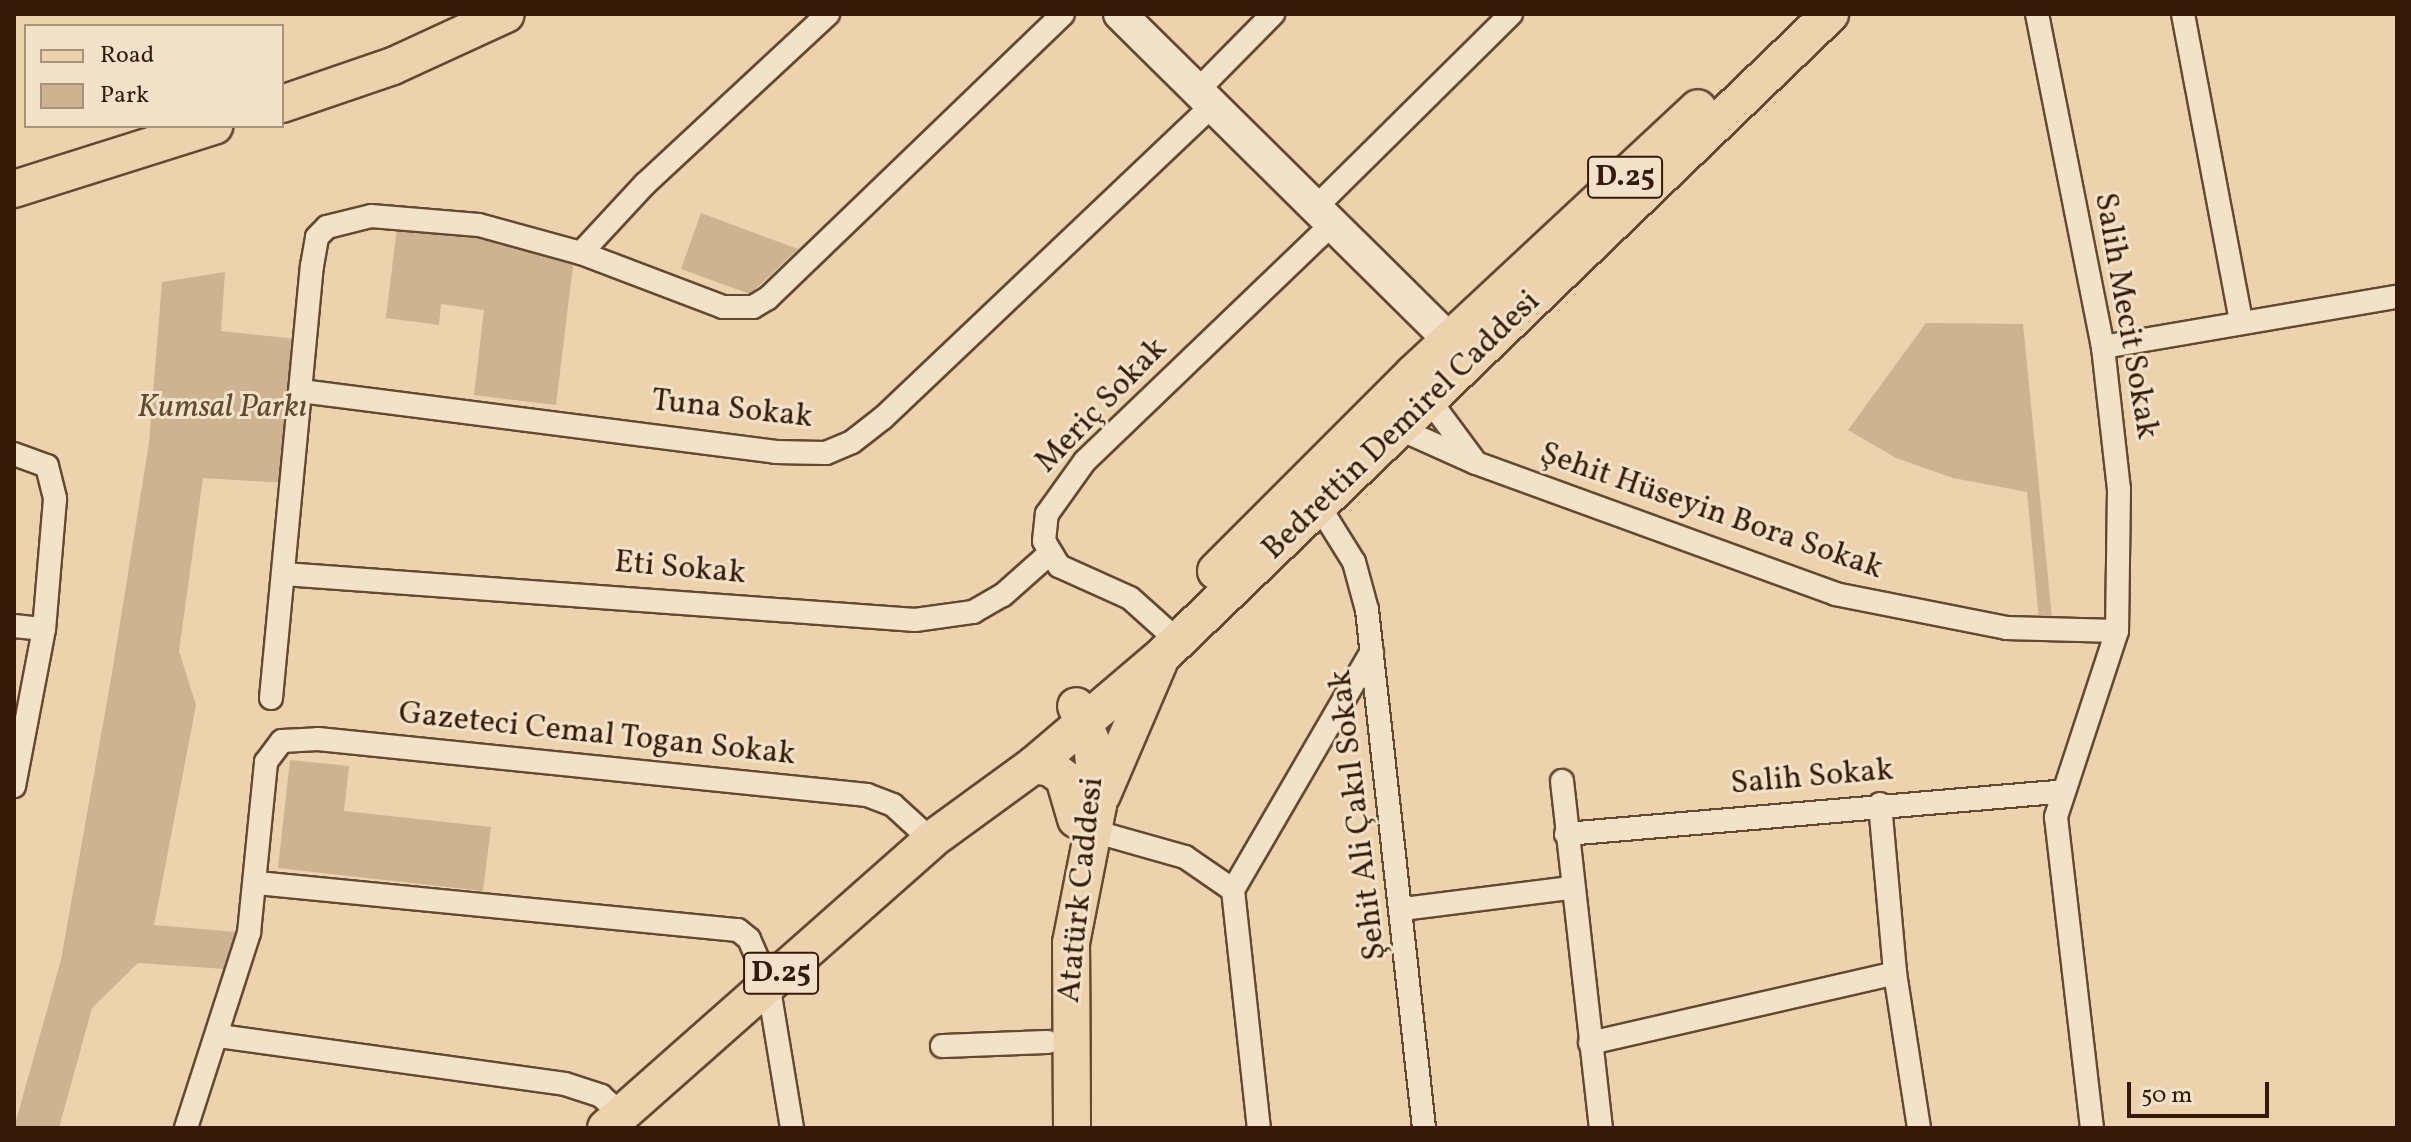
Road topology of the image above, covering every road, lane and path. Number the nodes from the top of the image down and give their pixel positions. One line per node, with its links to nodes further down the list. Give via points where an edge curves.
1 (506, 14): 12 (main road, via 393,66)
2 (828, 14): 16 (street, via 645,184)
3 (1063, 14): 16 (street, via 762,303 723,307)
4 (1120, 14): 11 (street)
5 (1273, 14): 11 (street, Tuna Sokak)
6 (1511, 14): 15 (street, Meriç Sokak)
7 (1799, 14): 20 (main road, Bedrettin Demirel Caddesi / D.25)
8 (1830, 14): 20 (main road, Bedrettin Demirel Caddesi / D.25)
9 (2037, 14): 19 (street, Salih Mecit Sokak)
10 (2183, 14): 18 (street)
11 (1206, 97): 15 (street); 21 (street, Tuna Sokak, via 874,426 826,453 776,452)
12 (284, 103)
13 (208, 128): 14 (main road)
14 (14, 189)
15 (1326, 214): 20 (street, via 1408,294); 26 (street, Meriç Sokak, via 1065,485 1044,526)
16 (581, 253): 21 (street, via 479,225 371,216 327,227 314,250)
17 (2397, 297): 18 (street)
18 (2241, 320): 19 (street)
19 (2103, 347): 30 (street, Salih Mecit Sokak, via 2119,489)
20 (1439, 367): 22 (main road, Bedrettin Demirel Caddesi / D.25); 24 (street); 31 (main road, Bedrettin Demirel Caddesi / D.25)
21 (301, 391): 27 (street)
22 (1400, 429): 24 (street, Şehit Hüseyin Bora Sokak); 25 (main road, Bedrettin Demirel Caddesi / D.25)
23 (14, 454): 29 (street, via 39,460 53,480)
24 (1476, 463): 30 (street, Şehit Hüseyin Bora Sokak, via 1835,594 2006,628)
25 (1319, 506): 31 (main road, Bedrettin Demirel Caddesi / D.25); 32 (street, Şehit Ali Çakıl Sokak, via 1358,573)
26 (1049, 554): 27 (street, Eti Sokak, via 1003,595 973,612 915,620); 31 (street, via 1065,569 1130,598)
27 (284, 574): 33 (street)
28 (14, 626): 29 (street)
29 (44, 629): 37 (street)
30 (2117, 631): 38 (street, Salih Mecit Sokak)
31 (1167, 642): 34 (main road, Bedrettin Demirel Caddesi / D.25); 40 (main road)
32 (1372, 651): 45 (street); 46 (street, Şehit Ali Çakıl Sokak)
33 (271, 698)
34 (1074, 720): 35 (main road, Bedrettin Demirel Caddesi / D.25); 40 (main road, Atatürk Caddesi, via 1096,763); 41 (main road, Bedrettin Demirel Caddesi / D.25, via 1018,752)
35 (1034, 765): 40 (main road, via 1051,768 1064,778); 41 (main road, Bedrettin Demirel Caddesi / D.25)
36 (1562, 781): 42 (street)
37 (14, 786)
38 (2063, 791): 39 (street, Salih Sokak); 62 (street, Salih Mecit Sokak, via 2056,849)
39 (1880, 804): 42 (street, Salih Sokak); 47 (street)
40 (1089, 819): 45 (street, via 1185,857); 50 (main road, Atatürk Caddesi, via 1052,920); 57 (main road, Atatürk Caddesi, via 1069,965)
41 (944, 829): 43 (street, Gazeteci Cemal Togan Sokak, via 867,795 293,738 273,746 265,775); 48 (main road, Bedrettin Demirel Caddesi / D.25)
42 (1566, 834): 44 (street)
43 (257, 883): 48 (street, via 728,926 749,939); 49 (street, via 249,933)
44 (1570, 888): 46 (street); 51 (street)
45 (1233, 890): 58 (street)
46 (1403, 909): 59 (street, Şehit Ali Çakıl Sokak)
47 (1895, 973): 51 (street); 61 (street)
48 (768, 983): 53 (main road, Bedrettin Demirel Caddesi / D.25); 55 (street)
49 (219, 1036): 53 (street, via 565,1084 601,1096); 54 (street)
50 (1048, 1042): 52 (street); 56 (main road, Atatürk Caddesi)
51 (1590, 1043): 60 (street)
52 (942, 1046)
53 (614, 1121)
54 (186, 1128)
55 (792, 1128)
56 (1049, 1128)
57 (1072, 1128)
58 (1259, 1128)
59 (1424, 1128)
60 (1601, 1128)
61 (1919, 1128)
62 (2092, 1128)

